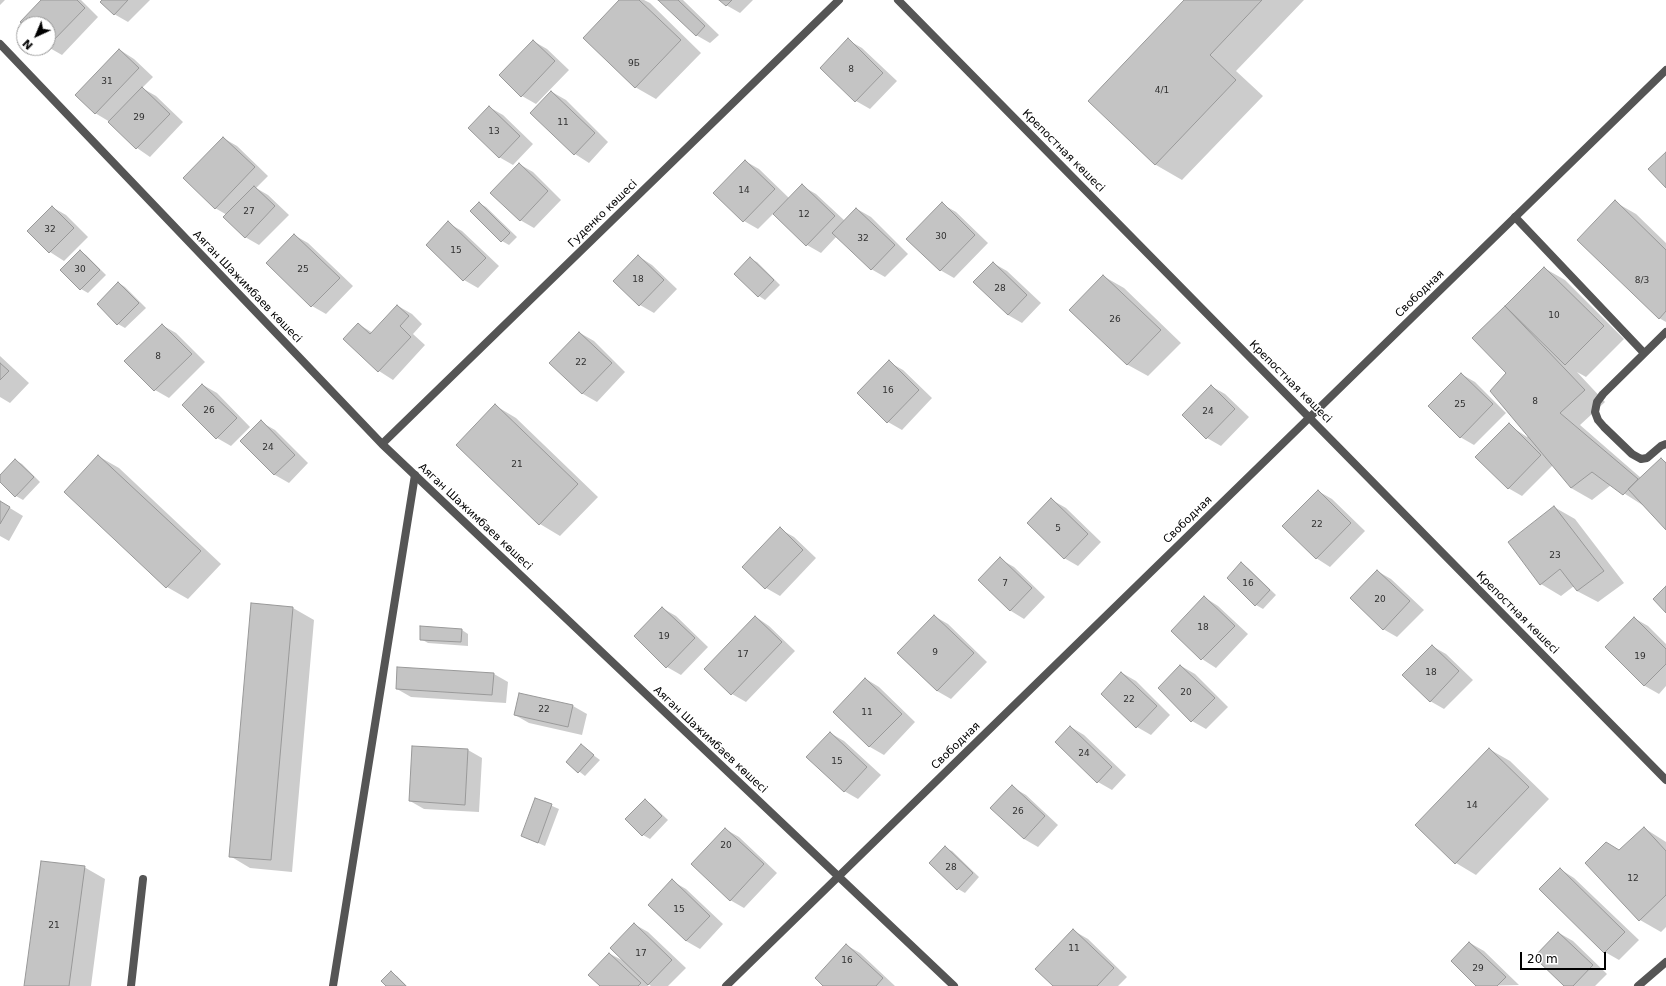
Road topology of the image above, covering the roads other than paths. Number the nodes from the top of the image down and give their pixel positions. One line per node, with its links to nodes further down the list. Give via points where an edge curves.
1 (839, 0): 9 (street, Гуденко көшесі)
2 (898, 0): 8 (street, Крепостная көшесі)
3 (0, 44): 9 (street, Аяган Шажимбаев көшесі)
4 (1666, 70): 5 (street, Свободная)
5 (1515, 217): 7 (street); 8 (street, Свободная)
6 (1666, 332): 7 (street)
7 (1644, 353): 10 (street, via 1600,398 1595,412 1604,428 1641,459 1647,458)
8 (1309, 417): 12 (street, Крепостная көшесі); 13 (street, Свободная)
9 (382, 444): 11 (street, Аяган Шажимбаев көшесі)
10 (1666, 444)
11 (415, 475): 13 (street, Аяган Шажимбаев көшесі); 17 (street)
12 (1666, 780)
13 (838, 876): 18 (street, Свободная); 19 (street, Аяган Шажимбаев көшесі)
14 (143, 879): 16 (street)
15 (1666, 962): 20 (street)
16 (131, 986)
17 (333, 986)
18 (726, 986)
19 (954, 986)
20 (1638, 986)

